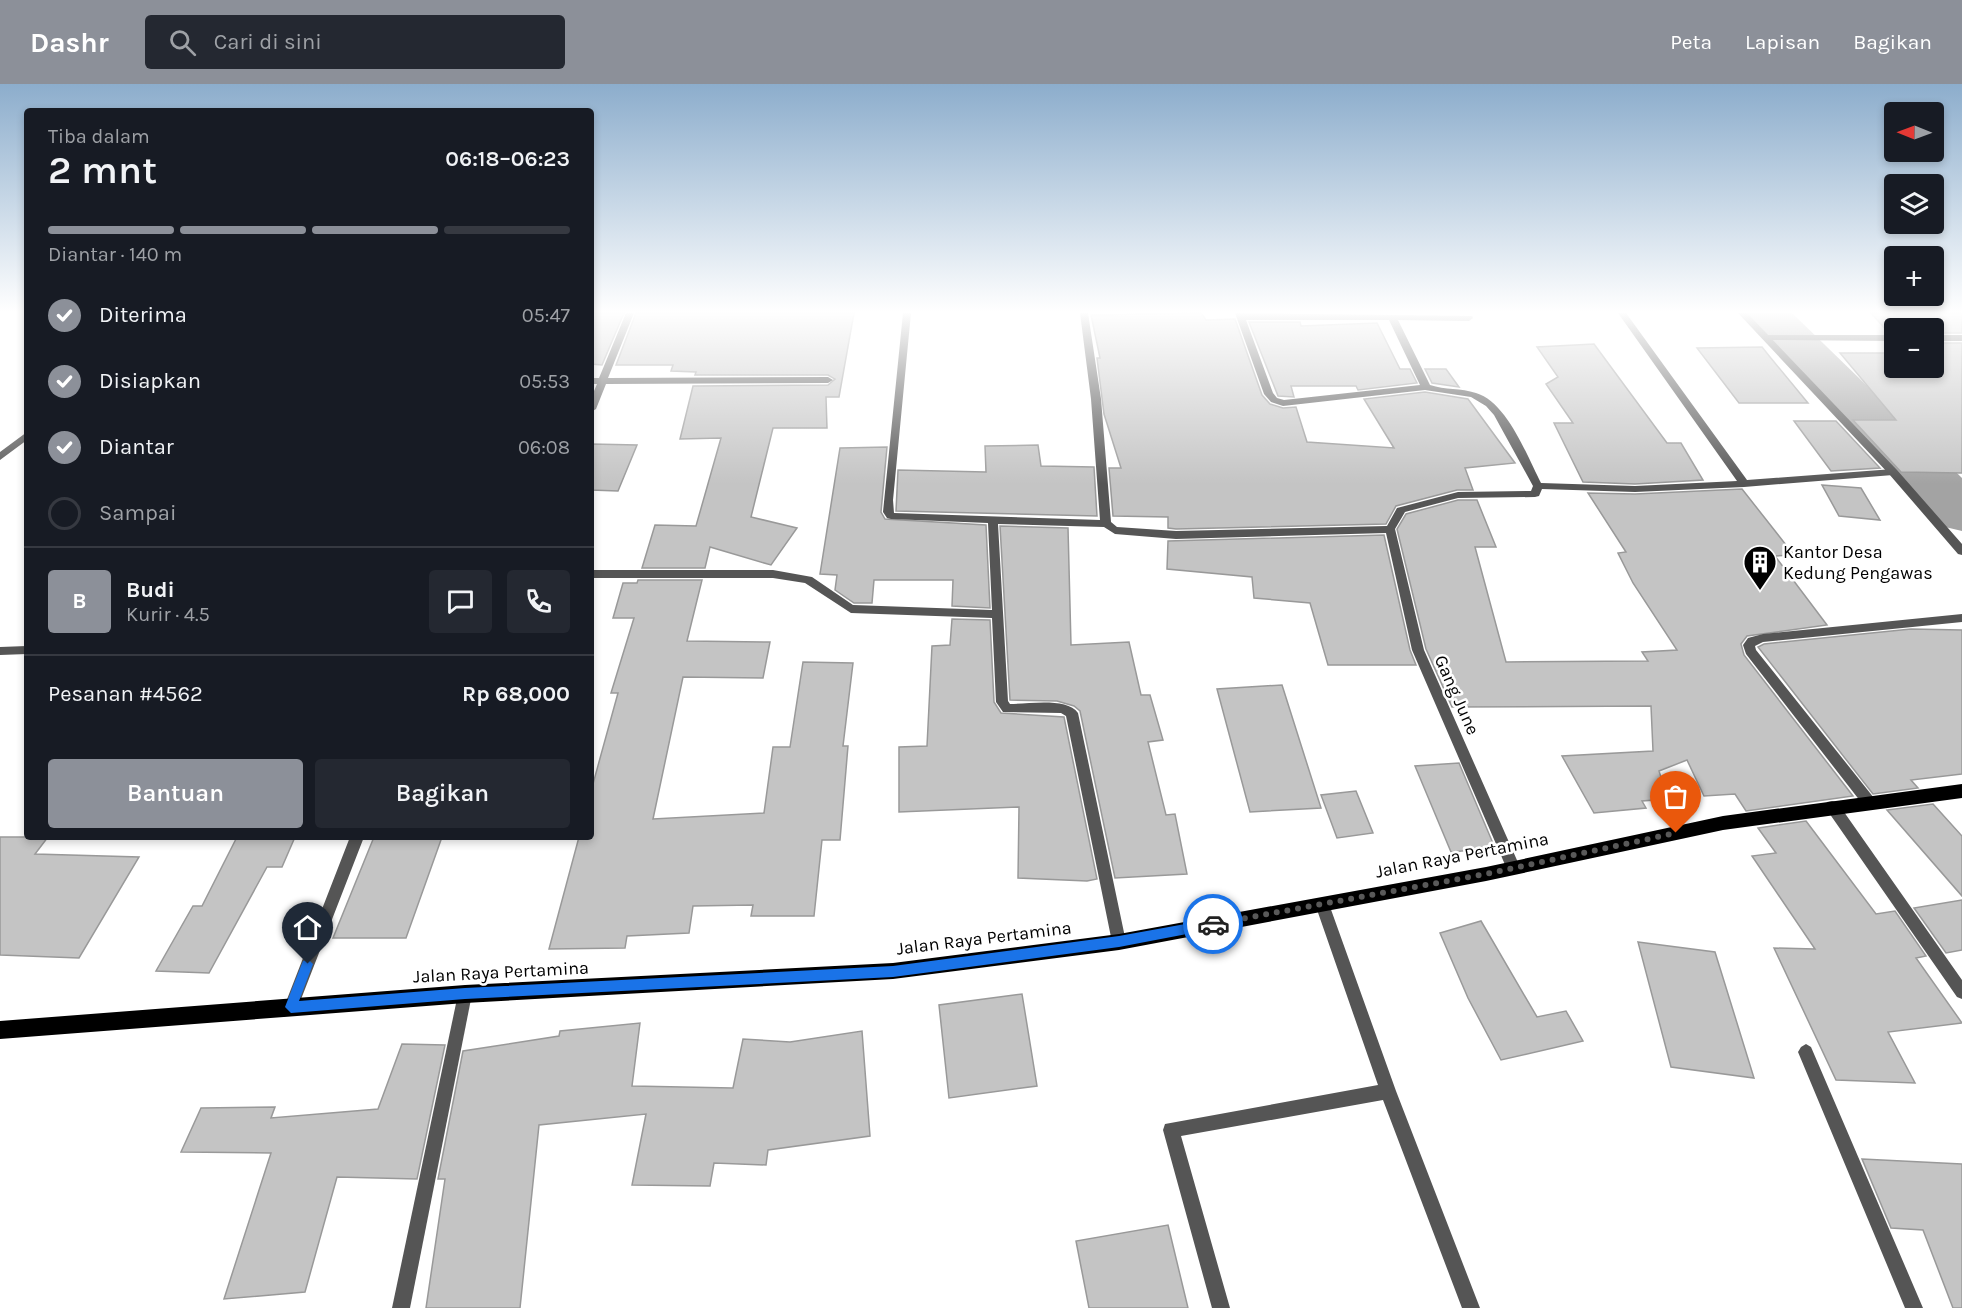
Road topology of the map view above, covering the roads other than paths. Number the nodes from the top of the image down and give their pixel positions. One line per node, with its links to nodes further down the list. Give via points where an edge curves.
1 (902, 370): 15 (street, via 888,512 896,518)
2 (1092, 370): 16 (street)
3 (1260, 370): 9 (street, via 1269,394 1283,403)
4 (1418, 370): 9 (street)
5 (1663, 370): 13 (street)
6 (1797, 370): 12 (street)
7 (828, 380): 8 (street)
8 (596, 381)
9 (1426, 387): 14 (street, via 1468,393 1489,404)
10 (24, 437): 11 (street)
11 (0, 457)
12 (1893, 472): 13 (street); 18 (street)
13 (1744, 484): 14 (street, via 1635,489)
14 (1538, 486): 17 (street, via 1534,494 1458,495 1401,510)
15 (993, 519): 16 (street); 20 (street)
16 (1106, 524): 17 (street, via 1115,530 1176,535)
17 (1390, 529): 28 (street, Gang June, via 1418,650)
18 (1962, 551)
19 (594, 574): 20 (street, via 784,575 808,580 851,609)
20 (996, 614): 30 (street, via 1004,707 1063,708 1072,713)
21 (1962, 618): 25 (street, via 1763,638 1749,645)
22 (24, 650): 23 (street)
23 (0, 651)
24 (1962, 791): 25 (main road, Jalan Raya Pertamina)
25 (1869, 802): 26 (main road, Jalan Raya Pertamina)
26 (1832, 806): 28 (main road, Jalan Raya Pertamina, via 1723,823); 31 (street)
27 (356, 840): 33 (street)
28 (1513, 867): 29 (main road, Jalan Raya Pertamina)
29 (1322, 904): 30 (main road, Jalan Raya Pertamina); 36 (street)
30 (1119, 942): 32 (main road, Jalan Raya Pertamina, via 893,971)
31 (1962, 992)
32 (465, 994): 33 (main road, Jalan Raya Pertamina); 37 (street)
33 (291, 1007): 34 (main road, Jalan Raya Pertamina)
34 (0, 1030)
35 (1806, 1052): 40 (street)
36 (1388, 1091): 38 (street, via 1171,1130); 39 (street)
37 (401, 1308)
38 (1221, 1308)
39 (1471, 1308)
40 (1914, 1308)

